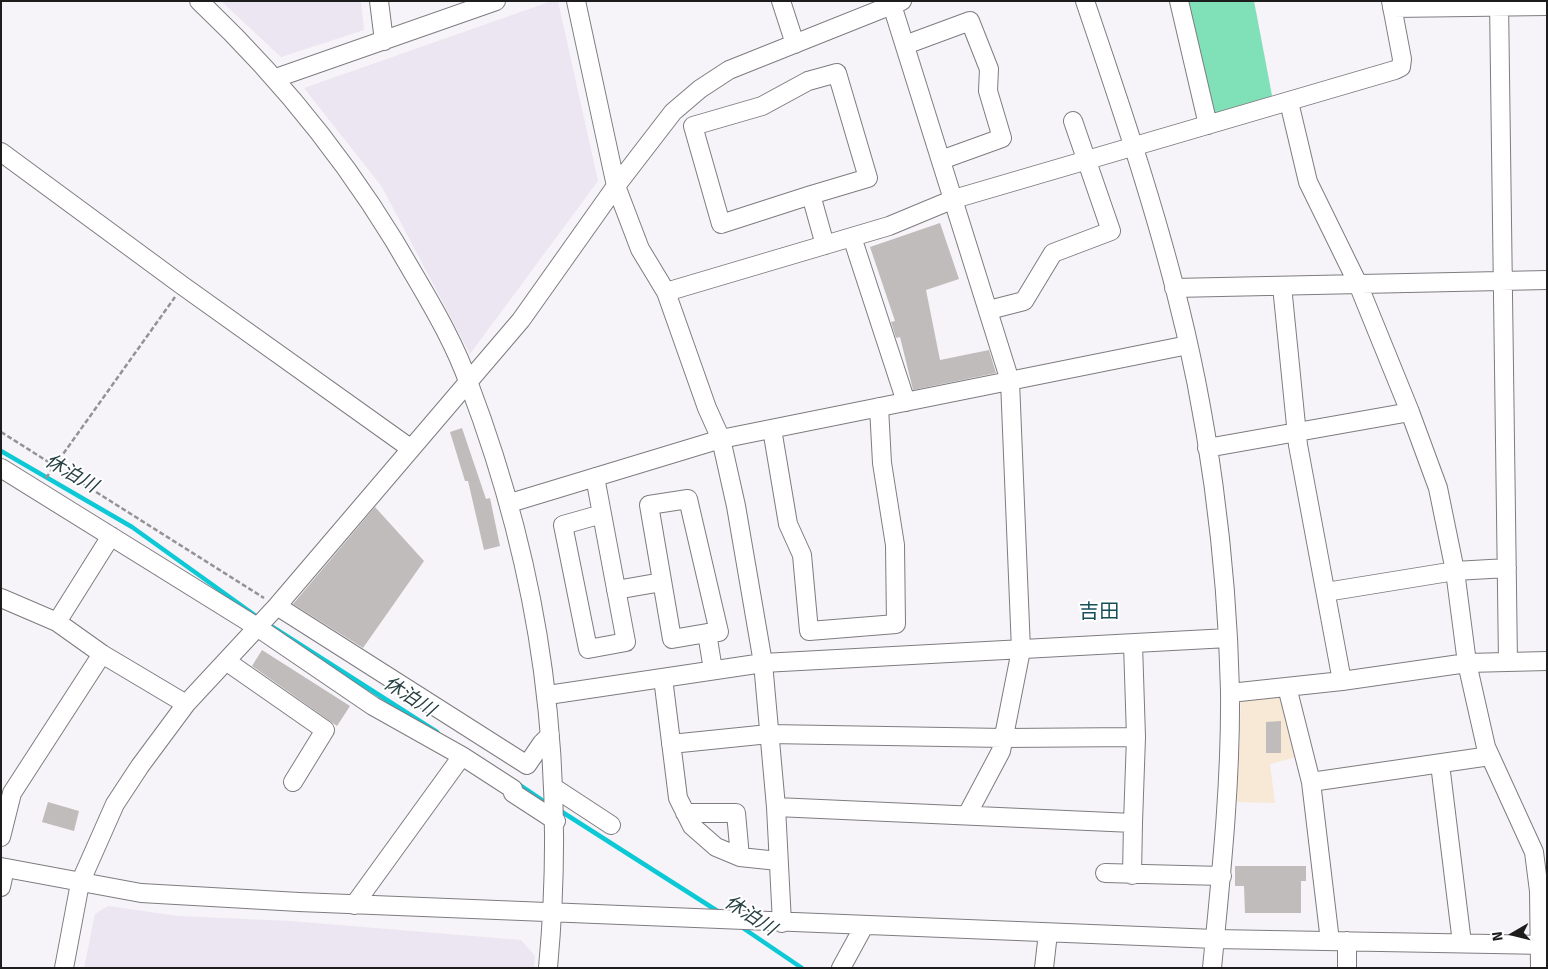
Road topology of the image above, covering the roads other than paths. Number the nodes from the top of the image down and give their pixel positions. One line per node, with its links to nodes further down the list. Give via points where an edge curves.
1 (199, 1): 15 (street)
2 (379, 1): 12 (street)
3 (496, 1): 12 (street)
4 (576, 1): 23 (street)
5 (781, 1): 13 (street)
6 (1085, 1): 19 (street)
7 (1179, 1): 18 (street)
8 (897, 3): 13 (street); 14 (street)
9 (1392, 4): 10 (street); 16 (street, via 1401,67)
10 (1499, 4): 11 (street); 28 (street)
11 (1547, 6)
12 (384, 41): 15 (street)
13 (795, 44): 23 (street, via 729,70 700,89 673,112)
14 (905, 45): 21 (street); 21 (street, via 970,21 989,68 988,91 1002,138)
15 (276, 78): 37 (street, via 356,179 394,238 437,315)
16 (1289, 102): 18 (street); 30 (street, via 1308,182)
17 (1073, 122): 22 (street)
18 (1208, 125): 19 (street)
19 (1134, 147): 22 (street); 32 (street)
20 (1, 152): 44 (street)
21 (941, 160): 25 (street)
22 (1087, 161): 25 (street); 34 (street, via 1111,231 1053,252 1024,301)
23 (616, 186): 33 (street, via 640,249); 37 (street, via 547,284)
24 (811, 195): 24 (street, via 721,224 694,126 762,106 808,81 837,73 868,178); 27 (street)
25 (954, 199): 26 (street, via 889,226); 34 (street)
26 (852, 237): 27 (street); 38 (street)
27 (825, 245): 33 (street)
28 (1503, 280): 29 (street); 30 (street); 51 (street)
29 (1547, 280)
30 (1358, 284): 31 (street); 40 (street)
31 (1282, 286): 32 (street); 42 (street)
32 (1174, 288): 35 (street)
33 (666, 292): 43 (street)
34 (988, 310): 36 (street)
35 (1188, 345): 36 (street); 45 (street)
36 (1010, 381): 38 (street); 63 (street)
37 (469, 382): 44 (street); 48 (street)
38 (906, 402): 39 (street)
39 (879, 407): 41 (street); 41 (street, via 882,463 895,545 896,624 809,631 802,555 788,524)
40 (1410, 412): 42 (street); 52 (street, via 1438,488)
41 (772, 429): 43 (street)
42 (1296, 433): 45 (street); 55 (street)
43 (721, 440): 47 (street); 68 (street, via 736,506)
44 (410, 448): 57 (street)
45 (1207, 448): 61 (street)
46 (1, 468): 50 (street)
47 (595, 477): 48 (street); 49 (street)
48 (510, 503): 75 (street, via 531,591)
49 (602, 514): 54 (street); 54 (street, via 564,525 588,650 626,642)
50 (111, 536): 58 (street); 59 (street)
51 (1507, 568): 52 (street); 66 (street)
52 (1455, 571): 55 (street); 69 (street)
53 (662, 582): 54 (street); 60 (street, via 672,639); 60 (street, via 649,505 688,499 719,632)
54 (616, 590)
55 (1326, 592): 72 (street)
56 (1, 598): 58 (street)
57 (273, 610): 59 (street); 78 (street, via 527,765)
58 (58, 622): 64 (street)
59 (257, 627): 65 (street); 82 (street, via 373,706)
60 (707, 633): 70 (street)
61 (1228, 638): 62 (street); 74 (street)
62 (1133, 644): 63 (street); 79 (street)
63 (1021, 650): 68 (street); 80 (street)
64 (102, 654): 76 (street); 87 (street)
65 (226, 661): 76 (street); 85 (street, via 325,730)
66 (1508, 662): 67 (street); 69 (street)
67 (1547, 662)
68 (762, 663): 70 (street); 77 (street)
69 (1467, 664): 72 (street); 83 (street)
70 (713, 670): 71 (street)
71 (662, 678): 75 (street); 81 (street)
72 (1342, 681): 73 (street)
73 (1287, 687): 74 (street); 86 (street)
74 (1230, 693): 101 (street)
75 (548, 694): 78 (street)
76 (186, 704): 102 (street, via 115,804)
77 (769, 734): 80 (street); 81 (street); 89 (street)
78 (550, 736): 88 (street)
79 (1136, 737): 80 (street); 93 (street)
80 (1004, 738): 91 (street, via 1001,751)
81 (671, 744): 90 (street, via 678,798)
82 (462, 756): 92 (street, via 513,788 513,793); 104 (street)
83 (1490, 756): 84 (street); 112 (street, via 1534,852)
84 (1440, 764): 86 (street); 111 (street)
85 (293, 782)
86 (1311, 782): 110 (street)
87 (7, 789): 95 (street)
88 (553, 790): 92 (street); 94 (street)
89 (776, 806): 91 (street); 97 (street)
90 (685, 812): 96 (street, via 692,826 716,847); 96 (street, via 736,813)
91 (967, 815): 93 (street)
92 (555, 817): 105 (street)
93 (1133, 823): 100 (street)
94 (611, 825)
95 (1, 837)
96 (740, 858): 97 (street)
97 (778, 862): 106 (street)
98 (3, 868): 102 (street); 103 (street)
99 (1105, 873): 100 (street)
100 (1132, 875): 101 (street)
101 (1222, 876): 109 (street)
102 (80, 883): 104 (street, via 142,893); 113 (street)
103 (1, 887)
104 (354, 905): 105 (street)
105 (553, 914): 106 (street); 114 (street)
106 (782, 923): 107 (street)
107 (864, 926): 108 (street); 115 (street)
108 (1048, 933): 109 (street); 116 (street)
109 (1215, 940): 110 (street); 117 (street)
110 (1339, 941): 111 (street); 118 (street)
111 (1462, 943): 112 (street)
112 (1544, 945): 119 (street)
113 (64, 968)
114 (548, 968)
115 (841, 968)
116 (1044, 968)
117 (1212, 968)
118 (1347, 968)
119 (1540, 968)

